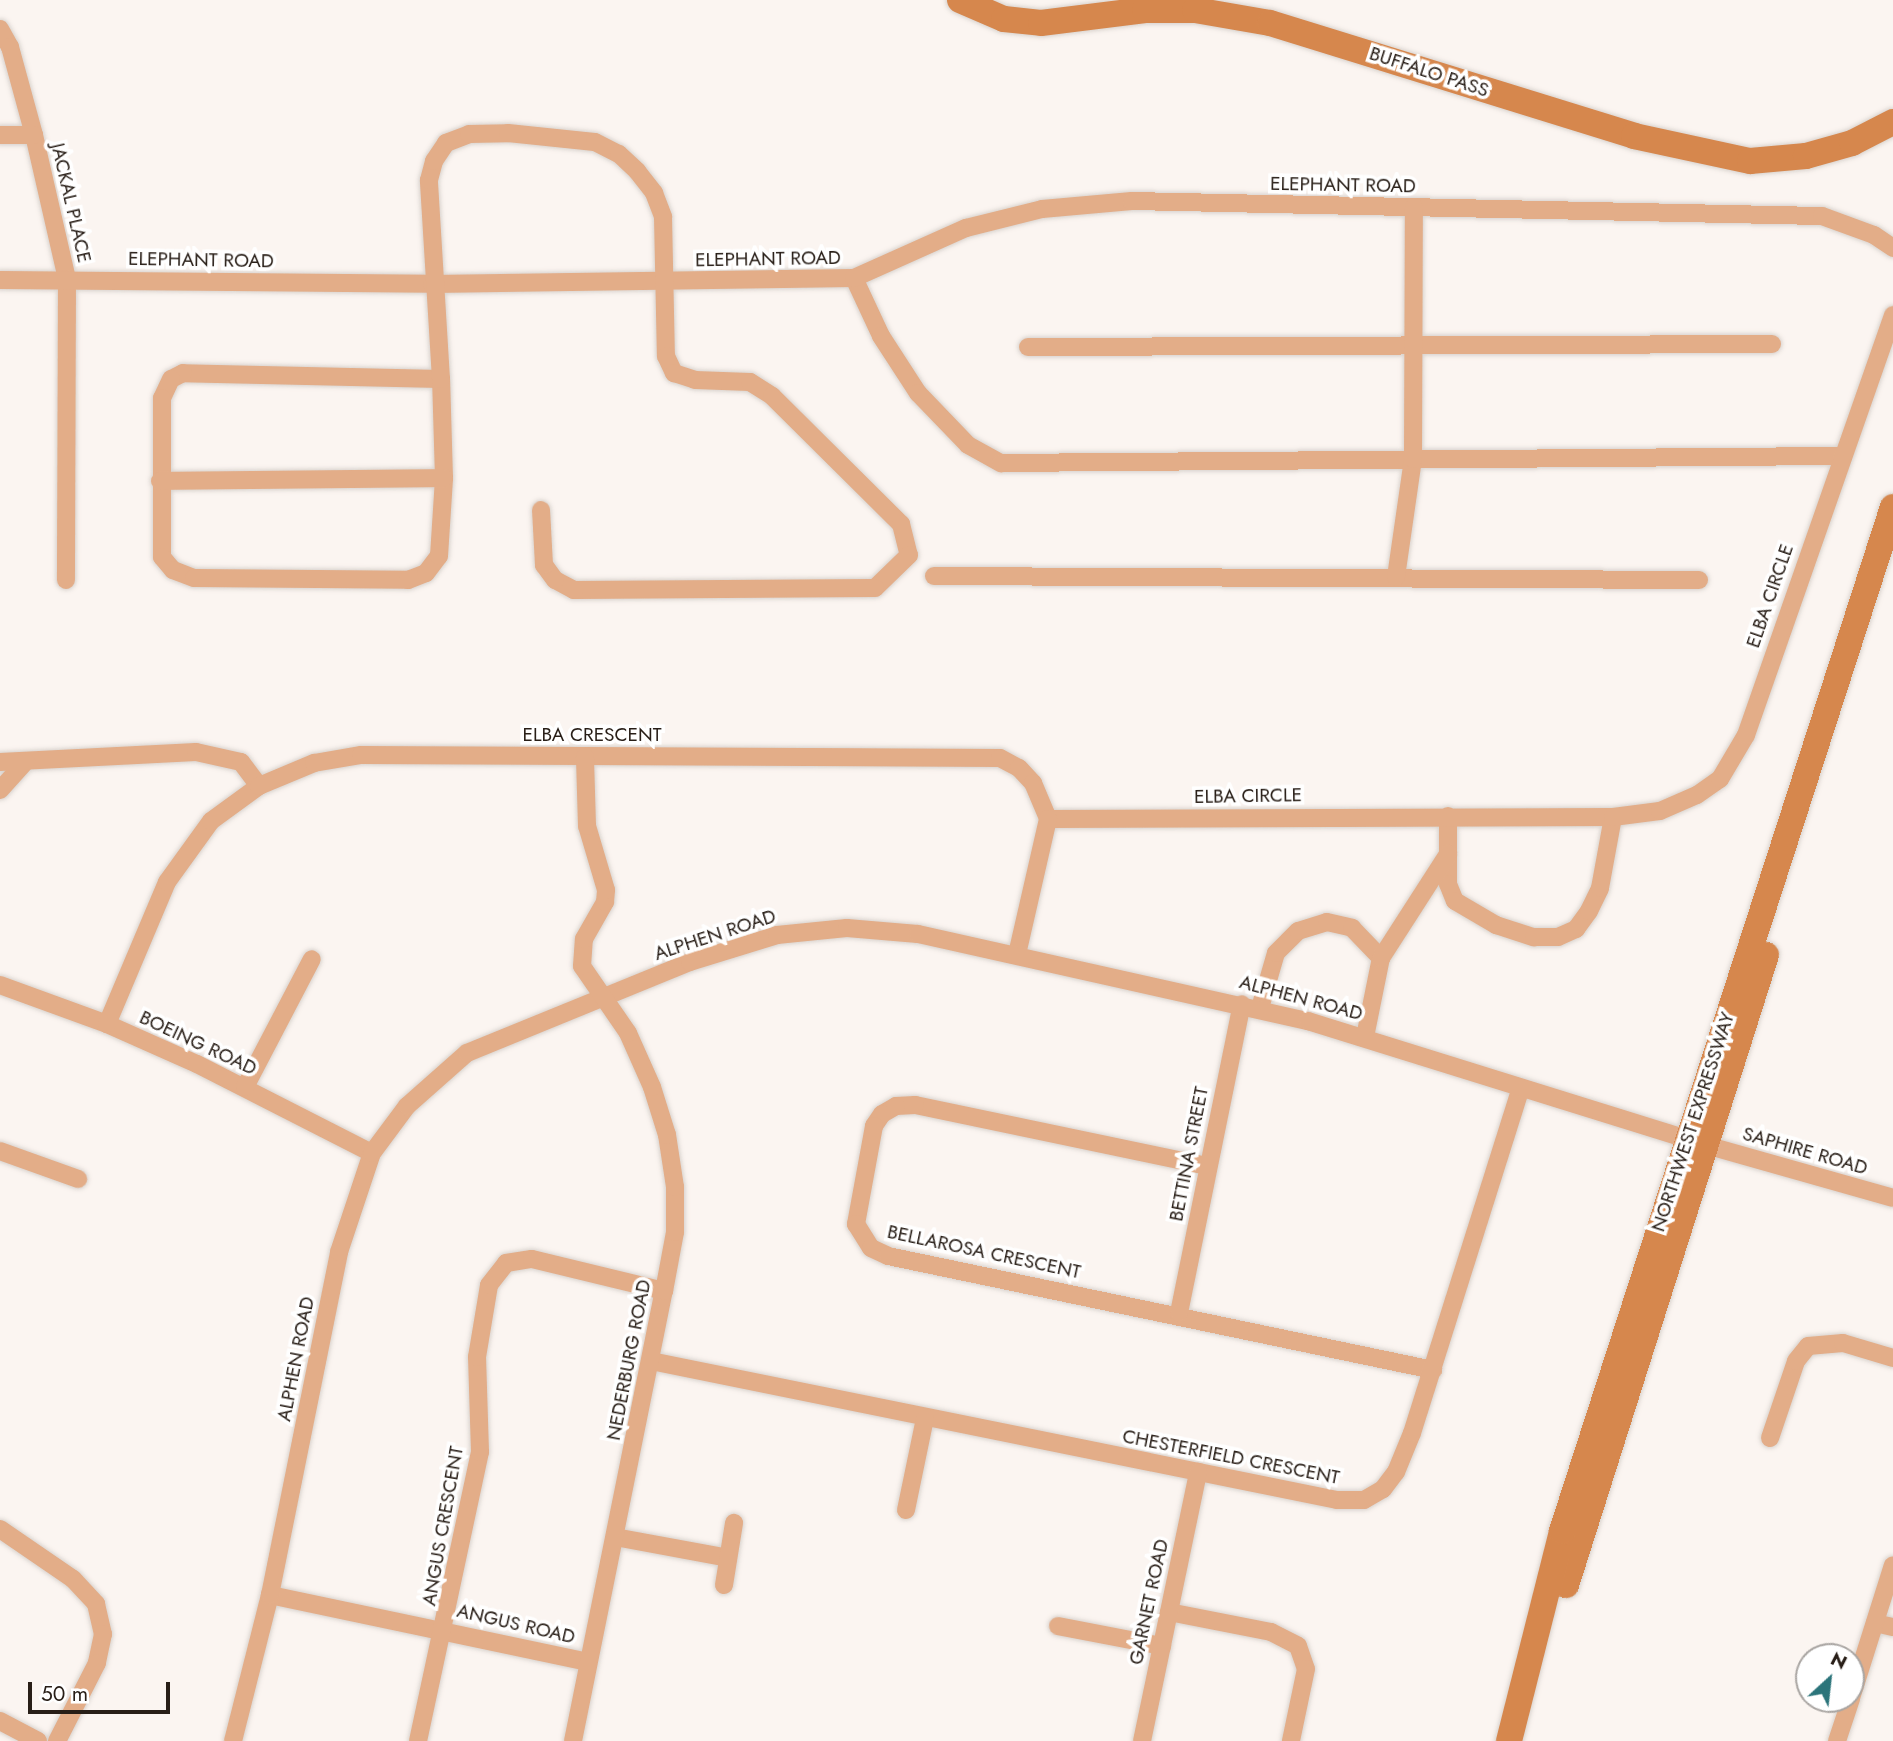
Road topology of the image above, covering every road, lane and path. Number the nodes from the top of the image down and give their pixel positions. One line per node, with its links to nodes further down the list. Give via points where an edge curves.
1 (960, 0): 3 (main road, BUFFALO PASS, via 1004,19 1041,23 1195,10 1270,23 1634,136 1750,161 1806,156 1852,143)
2 (0, 29): 5 (street, JACKAL PLACE, via 10,47)
3 (1893, 122)
4 (0, 135): 5 (street, JACKAL PLACE)
5 (34, 135): 10 (street, JACKAL PLACE)
6 (1414, 207): 7 (street, ELEPHANT ROAD, via 1822,216 1874,235); 8 (street, ELEPHANT ROAD, via 1132,201 1042,209 966,228); 15 (street)
7 (1893, 248)
8 (854, 278): 11 (street, ELEPHANT ROAD); 19 (street, via 881,336 918,393 968,445 1000,463)
9 (0, 279): 10 (street, ELEPHANT ROAD)
10 (67, 279): 12 (street, ELEPHANT ROAD); 27 (street, JACKAL PLACE)
11 (668, 281): 12 (street, ELEPHANT ROAD); 12 (street, via 663,217 654,193 619,154 595,142 508,133 469,134 446,143 434,161 429,180); 23 (street, via 666,356 674,373 695,380 750,382 772,396 901,524 909,555 876,587 573,590 555,580 544,565)
12 (432, 284): 17 (street)
13 (1893, 315): 18 (street, ELBA CIRCLE)
14 (1772, 344): 15 (street)
15 (1413, 345): 16 (street); 19 (street)
16 (1028, 347)
17 (442, 379): 20 (street); 21 (street, via 183,373 171,379 162,398)
18 (1840, 456): 19 (street); 35 (street, ELBA CIRCLE, via 1735,760 1720,779 1697,795 1660,811)
19 (1413, 459): 26 (street)
20 (444, 478): 21 (street); 21 (street, via 439,556 426,573 408,580 194,578 173,570 162,557)
21 (160, 481)
22 (1893, 507): 49 (main road, NORTHWEST EXPRESSWAY)
23 (541, 510)
24 (1893, 556): 49 (main road, NORTHWEST EXPRESSWAY)
25 (934, 576): 26 (street)
26 (1396, 577): 28 (street)
27 (66, 580)
28 (1699, 580)
29 (585, 757): 32 (street, ELBA CRESCENT, via 361,755 314,763); 36 (street, ELBA CRESCENT, via 1000,758 1019,768 1033,783); 42 (street, NEDERBURG ROAD, via 587,827 607,890 580,953 590,981)
30 (26, 761): 31 (street); 32 (street, via 160,751 223,754 241,762); 33 (street)
31 (0, 762)
32 (259, 786): 45 (street, ELBA CRESCENT, via 211,821 186,851 167,882)
33 (0, 790)
34 (1448, 816): 35 (street, ELBA CIRCLE); 36 (street, ELBA CIRCLE); 37 (street)
35 (1613, 817): 37 (street, via 1600,888 1576,929 1558,937 1534,937 1472,914 1455,901 1448,884)
36 (1048, 819): 38 (street)
37 (1448, 854): 39 (street)
38 (1017, 954): 42 (street, ALPHEN ROAD, via 847,928 777,935 690,962); 43 (street, ALPHEN ROAD)
39 (1381, 958): 44 (street, via 1352,928 1327,922 1298,931 1276,953); 46 (street)
40 (312, 959): 47 (street)
41 (0, 985): 45 (street, BOEING ROAD)
42 (606, 996): 51 (street, ALPHEN ROAD, via 467,1053 407,1106); 55 (street, NEDERBURG ROAD, via 633,1044 667,1135 675,1199)
43 (1241, 1004): 44 (street, ALPHEN ROAD); 52 (street, BETTINA STREET)
44 (1260, 1008): 46 (street, ALPHEN ROAD)
45 (107, 1024): 47 (street, BOEING ROAD)
46 (1365, 1037): 48 (street, ALPHEN ROAD)
47 (245, 1087): 51 (street, BOEING ROAD)
48 (1521, 1088): 49 (street, ALPHEN ROAD); 59 (street, CHESTERFIELD CRESCENT)
49 (1697, 1142): 54 (street, SAPHIRE ROAD); 87 (main road, NORTHWEST EXPRESSWAY, via 1562,1531); 88 (main road, NORTHWEST EXPRESSWAY, via 1579,1538)
50 (0, 1151): 53 (street)
51 (372, 1153): 70 (street, ALPHEN ROAD, via 340,1252)
52 (1207, 1166): 56 (street, BETTINA STREET); 56 (street, BELLAROSA CRESCENT, via 915,1105 895,1106 874,1126 856,1224 871,1248 888,1256)
53 (78, 1179)
54 (1893, 1198)
55 (664, 1291): 58 (street, NEDERBURG ROAD); 74 (street, ANGUS CRESCENT, via 532,1259 506,1263 488,1285 477,1357 480,1452)
56 (1179, 1313): 59 (street, BELLAROSA CRESCENT)
57 (1893, 1358): 61 (street, via 1843,1343 1808,1346 1796,1362)
58 (651, 1361): 60 (street, CHESTERFIELD CRESCENT); 66 (street, NEDERBURG ROAD)
59 (1433, 1370): 62 (street, CHESTERFIELD CRESCENT, via 1396,1472 1383,1489 1364,1500 1337,1500)
60 (925, 1418): 62 (street, CHESTERFIELD CRESCENT); 63 (street)
61 (1770, 1438)
62 (1198, 1472): 71 (street, GARNET ROAD)
63 (906, 1510)
64 (734, 1523): 67 (street)
65 (0, 1529): 81 (street, via 73,1579 96,1604 103,1634 97,1663)
66 (615, 1537): 67 (street); 76 (street, NEDERBURG ROAD)
67 (728, 1558): 69 (street)
68 (1893, 1565): 72 (street)
69 (724, 1585)
70 (270, 1595): 74 (street, ANGUS ROAD); 82 (street, ALPHEN ROAD)
71 (1169, 1612): 75 (street, GARNET ROAD); 86 (street, via 1271,1632 1298,1646 1306,1669)
72 (1884, 1625): 77 (street)
73 (1058, 1626): 75 (street)
74 (445, 1629): 76 (street, ANGUS ROAD); 83 (street, ANGUS CRESCENT)
75 (1162, 1646): 85 (street, GARNET ROAD)
76 (587, 1662): 84 (street, NEDERBURG ROAD)
77 (1865, 1667)
78 (1846, 1713): 89 (street)
79 (0, 1721): 80 (street)
80 (38, 1741)
81 (57, 1741)
82 (233, 1741)
83 (418, 1741)
84 (573, 1741)
85 (1142, 1741)
86 (1291, 1741)
87 (1509, 1741)
88 (1525, 1741)
89 (1837, 1741)

